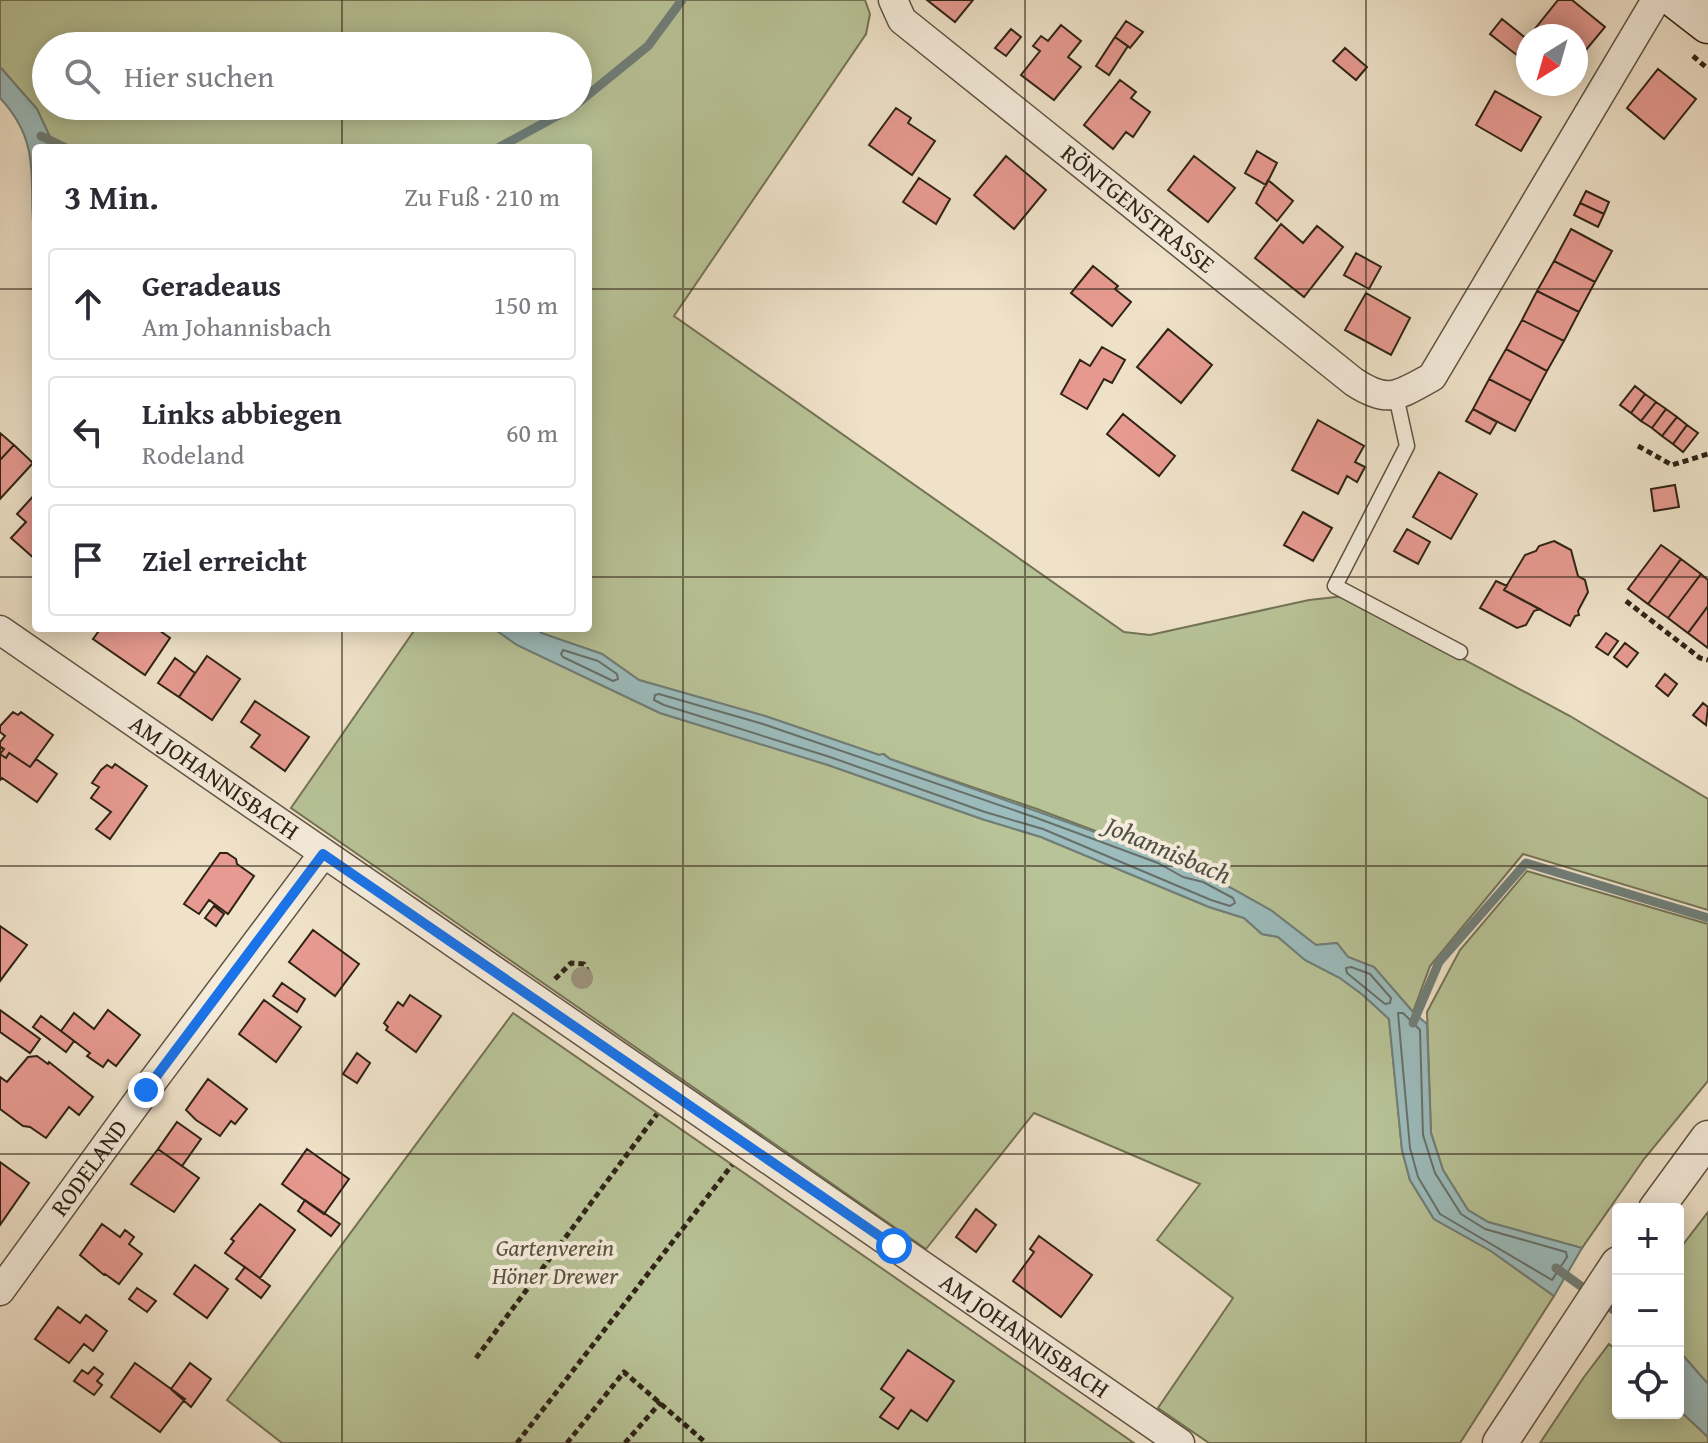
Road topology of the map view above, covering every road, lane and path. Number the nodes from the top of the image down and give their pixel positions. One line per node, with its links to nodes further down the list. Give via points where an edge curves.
1 (893, 0): 5 (street, RÖNTGENSTRASSE, via 902,20 1342,372 1374,395)
2 (1656, 0): 5 (street, via 1432,377)
3 (1677, 0): 4 (main road)
4 (1708, 24)
5 (1396, 396): 10 (lane, via 1407,446 1335,586)
6 (1638, 446): 7 (path, via 1672,465)
7 (1708, 454)
8 (1626, 601): 11 (path)
9 (0, 630): 12 (street, AM JOHANNISBACH)
10 (1460, 652)
11 (1708, 660)
12 (323, 854): 15 (street, AM JOHANNISBACH); 20 (street, RODELAND)
13 (589, 974): 14 (path, via 584,964 571,963)
14 (556, 978)
15 (672, 1094): 17 (street, AM JOHANNISBACH); 21 (path)
16 (1708, 1138): 18 (street)
17 (747, 1145): 23 (path); 27 (street, AM JOHANNISBACH)
18 (1660, 1203)
19 (1612, 1273): 28 (street)
20 (0, 1291)
21 (476, 1358)
22 (661, 1402): 24 (path, via 624,1372); 25 (path); 26 (path)
23 (517, 1443)
24 (567, 1443)
25 (625, 1443)
26 (706, 1443)
27 (1180, 1443)
28 (1500, 1443)

